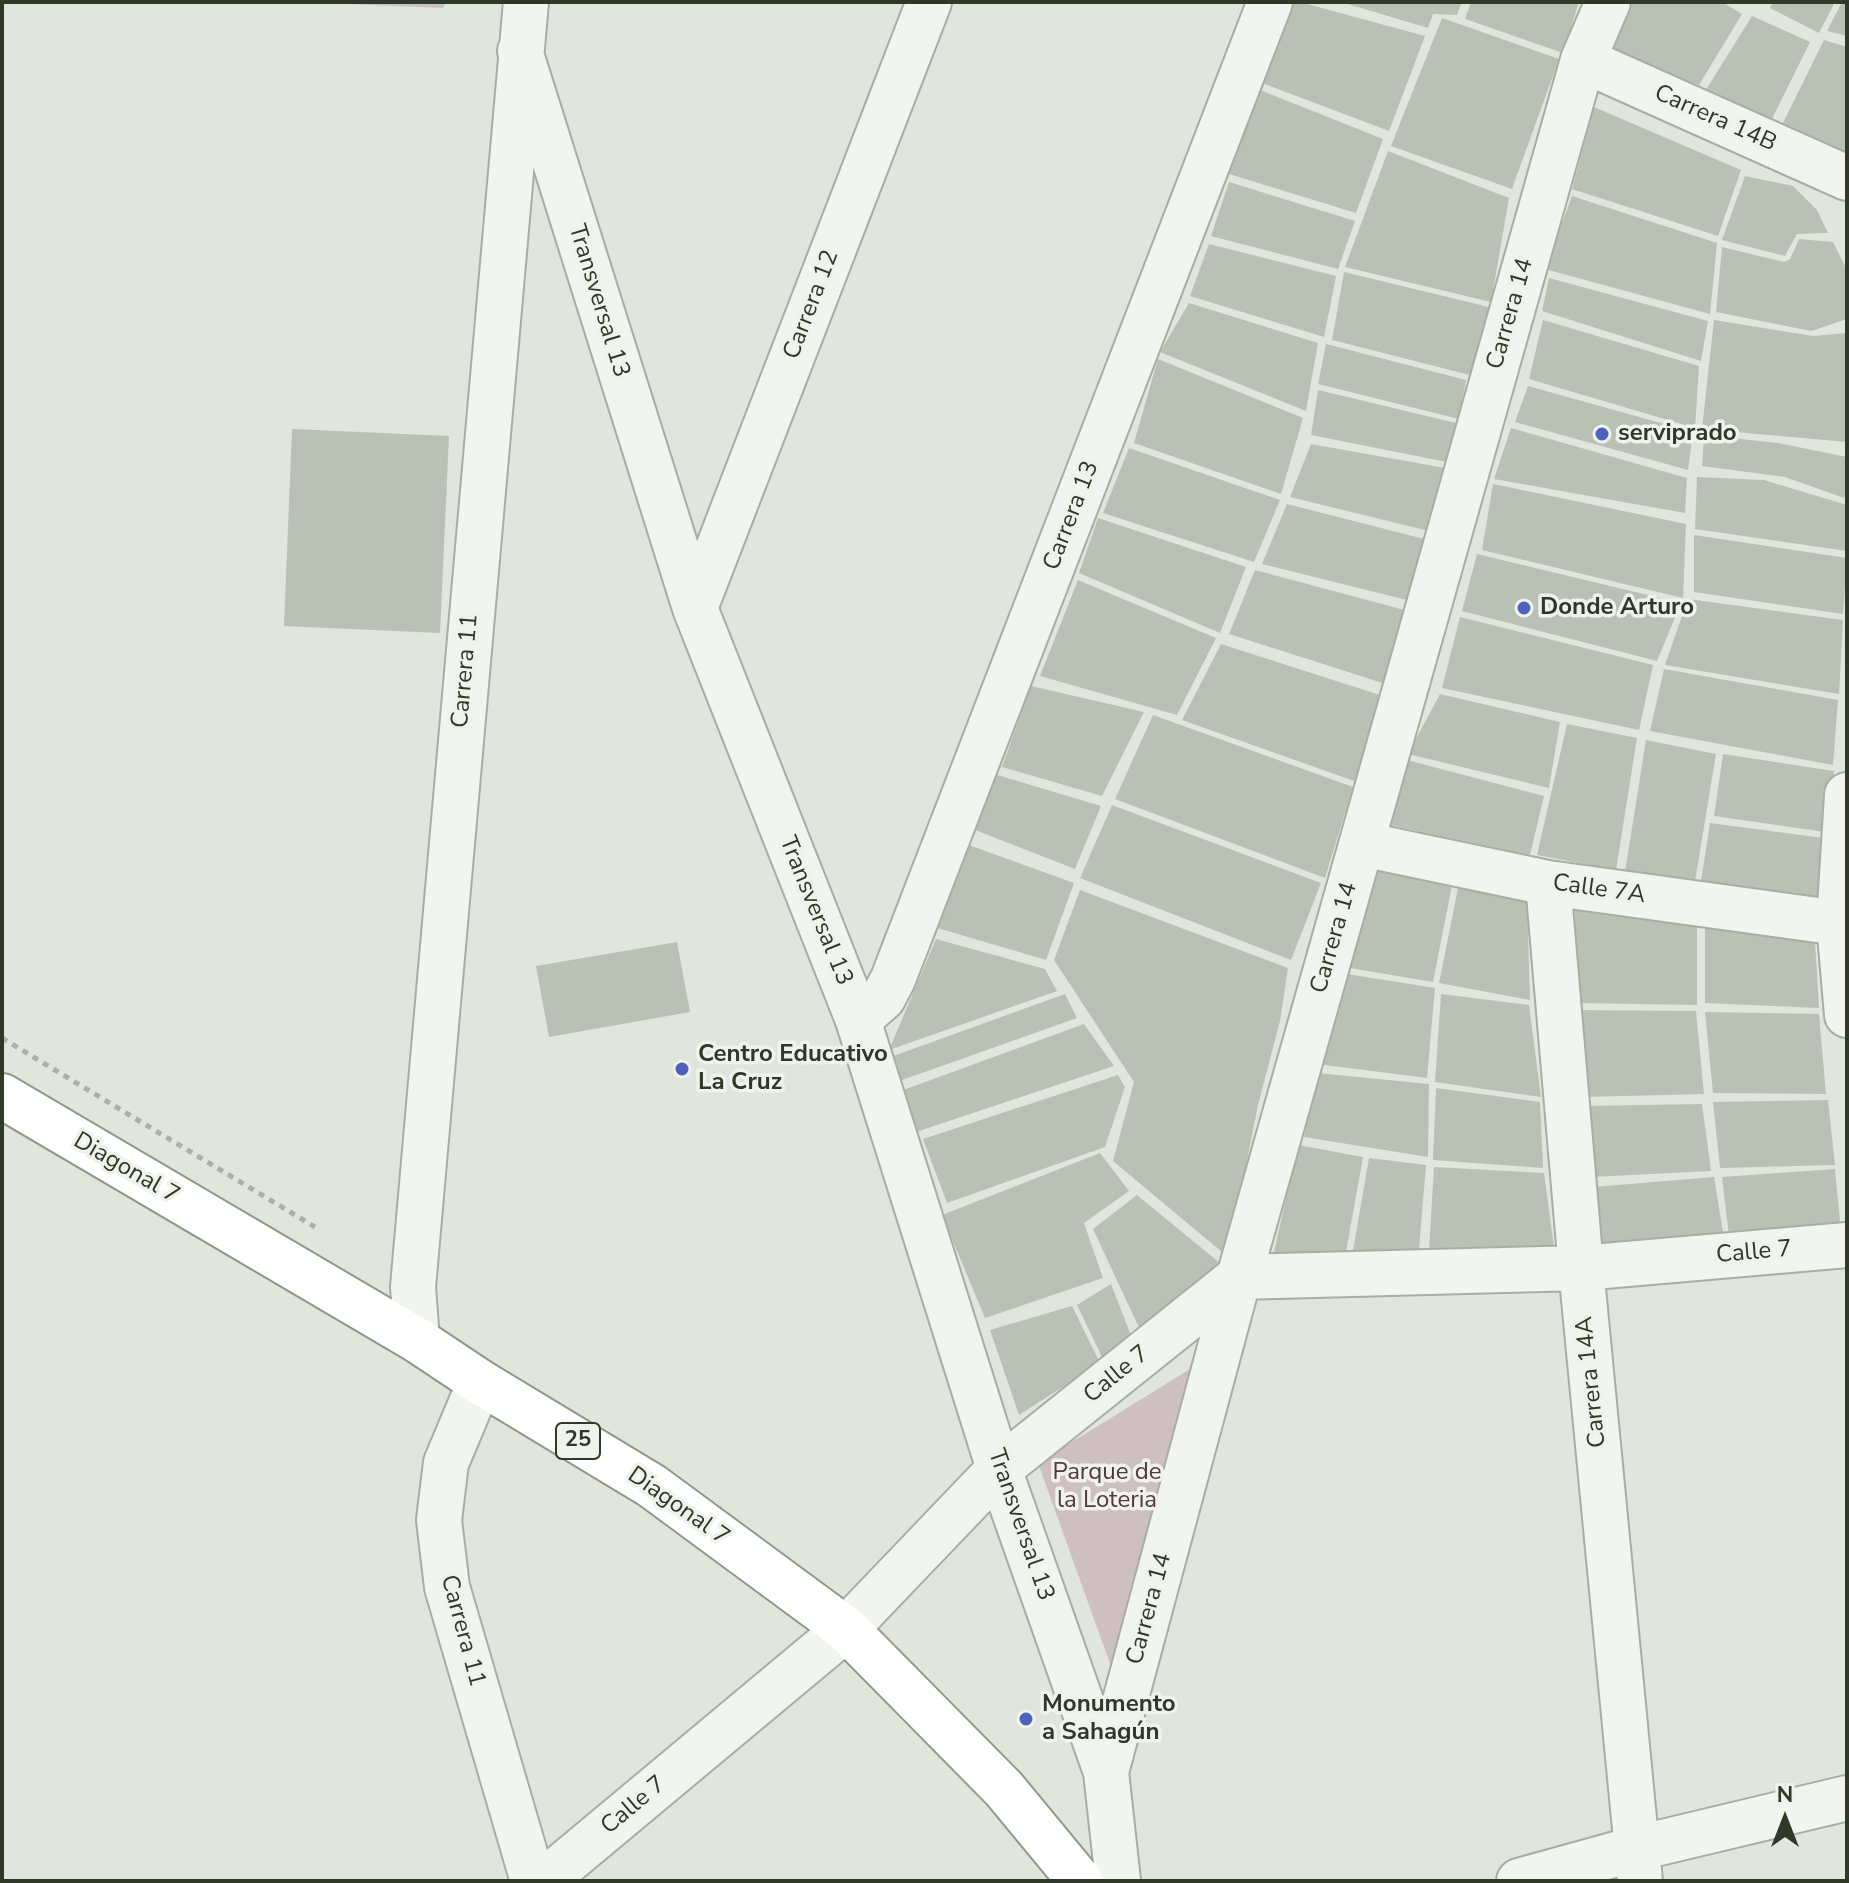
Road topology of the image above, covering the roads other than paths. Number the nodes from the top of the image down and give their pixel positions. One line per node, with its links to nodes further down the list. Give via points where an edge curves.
1 (526, 2): 5 (street, Carrera 11)
2 (929, 2): 8 (street, Carrera 12)
3 (1270, 2): 14 (street, Carrera 13, via 893,979 883,998)
4 (1608, 2): 6 (street, Carrera 14)
5 (520, 51): 8 (street, Transversal 13); 19 (street, Carrera 11, via 413,1287)
6 (1583, 60): 7 (street, Carrera 14B); 10 (street, Carrera 14)
7 (1847, 178)
8 (695, 608): 14 (street, Transversal 13)
9 (1847, 795): 12 (street)
10 (1362, 844): 11 (street, Calle 7A); 18 (street, Carrera 14)
11 (1548, 883): 12 (street, Calle 7A); 17 (street, Carrera 14A)
12 (1839, 923): 13 (street)
13 (1847, 1015)
14 (858, 1020): 21 (street, Transversal 13)
15 (2, 1096): 19 (highway, Diagonal 7 / 25)
16 (1847, 1245): 17 (street, Calle 7)
17 (1581, 1268): 18 (street, Calle 7); 25 (street, Carrera 14A)
18 (1239, 1277): 21 (street, Calle 7); 23 (street, Carrera 14)
19 (417, 1340): 20 (highway, Diagonal 7 / 25)
20 (480, 1382): 22 (highway, Diagonal 7 / 25, via 652,1486); 26 (street, Carrera 11, via 446,1463 439,1520 447,1587)
21 (999, 1469): 22 (street, Calle 7); 23 (street, Transversal 13)
22 (846, 1629): 27 (street, Calle 7); 28 (highway, Diagonal 7 / 25, via 1004,1789)
23 (1106, 1772): 29 (street, Carrera 14)
24 (1847, 1798): 25 (street)
25 (1639, 1864): 30 (street)
26 (533, 1881)
27 (544, 1881)
28 (1080, 1881)
29 (1118, 1881)
30 (1519, 1881)

